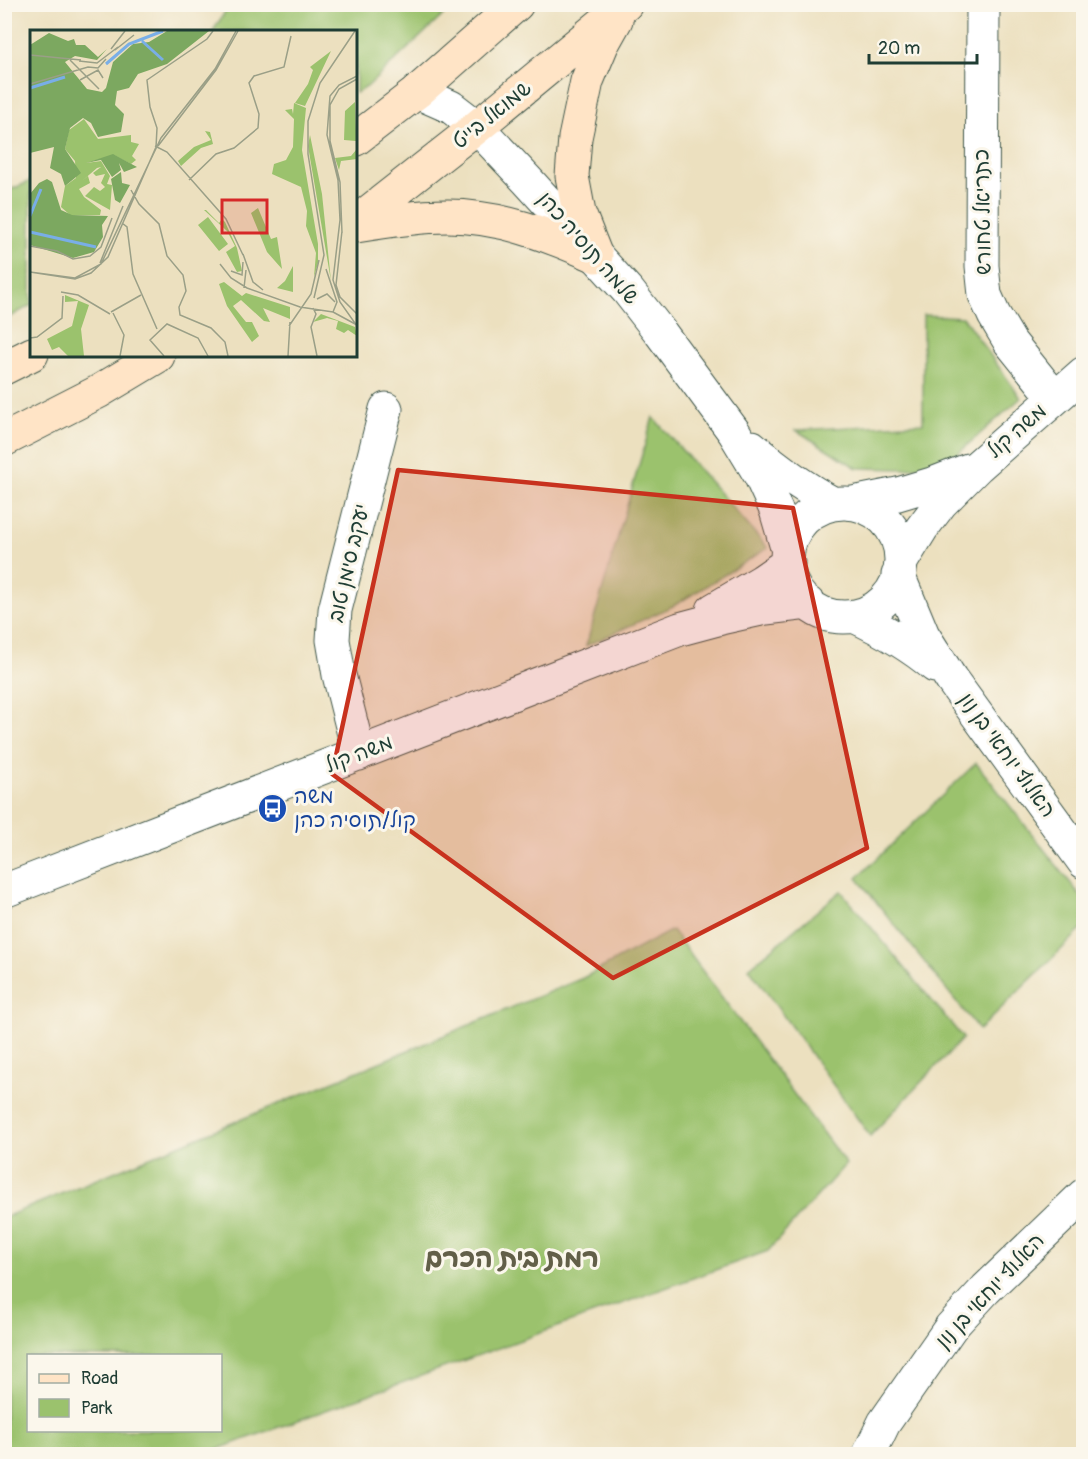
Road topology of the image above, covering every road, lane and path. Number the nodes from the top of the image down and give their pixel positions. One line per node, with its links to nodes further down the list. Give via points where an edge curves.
1 (517, 4): 4 (street)
2 (983, 4): 14 (street, כתריאל טחורש, via 985,295 1010,342)
3 (624, 6): 5 (street, שמואל בייט); 9 (street, via 587,81 575,138 572,176 579,213)
4 (417, 92): 5 (street, שלמה תוסיה כהן, via 451,107); 6 (street)
5 (477, 127): 7 (street, שמואל בייט); 9 (street, שלמה תוסיה כהן)
6 (357, 138)
7 (357, 223)
8 (357, 224): 9 (street, via 449,216 474,218 536,231)
9 (596, 256): 16 (street, שלמה תוסיה כהן, via 628,291)
10 (30, 355): 12 (street)
11 (156, 357): 17 (street, via 98,393)
12 (4, 368)
13 (1083, 373): 14 (street, משה קול)
14 (1055, 398): 18 (street, משה קול)
15 (386, 409): 26 (street, יעקב סימן טוב, via 335,610 333,640)
16 (734, 432): 19 (street, שלמה תוסיה כהן, via 810,491); 20 (street, שלמה תוסיה כהן, via 776,510)
17 (4, 440)
18 (978, 466): 19 (street, משה קול, via 898,494); 21 (street, משה קול, via 922,528)
19 (844, 503): 20 (street, via 818,509 804,520 794,534); 21 (street, via 871,509 886,521 900,549)
20 (788, 557): 22 (street, via 797,591); 24 (street, משה קול, via 731,600)
21 (900, 569): 23 (street, via 892,590 882,602); 25 (street, האלוף יוחאי בן נון, via 923,635)
22 (808, 603): 23 (street, via 826,614); 24 (street, משה קול, via 766,608)
23 (854, 616): 25 (street, האלוף יוחאי בן נון, via 891,634)
24 (680, 629): 26 (street, משה קול)
25 (951, 679): 27 (street, האלוף יוחאי בן נון)
26 (359, 754): 28 (street, משה קול)
27 (1083, 862)
28 (4, 891)
29 (1083, 1196): 30 (street, האלוף יוחאי בן נון, via 951,1328 884,1423)
30 (868, 1455)

